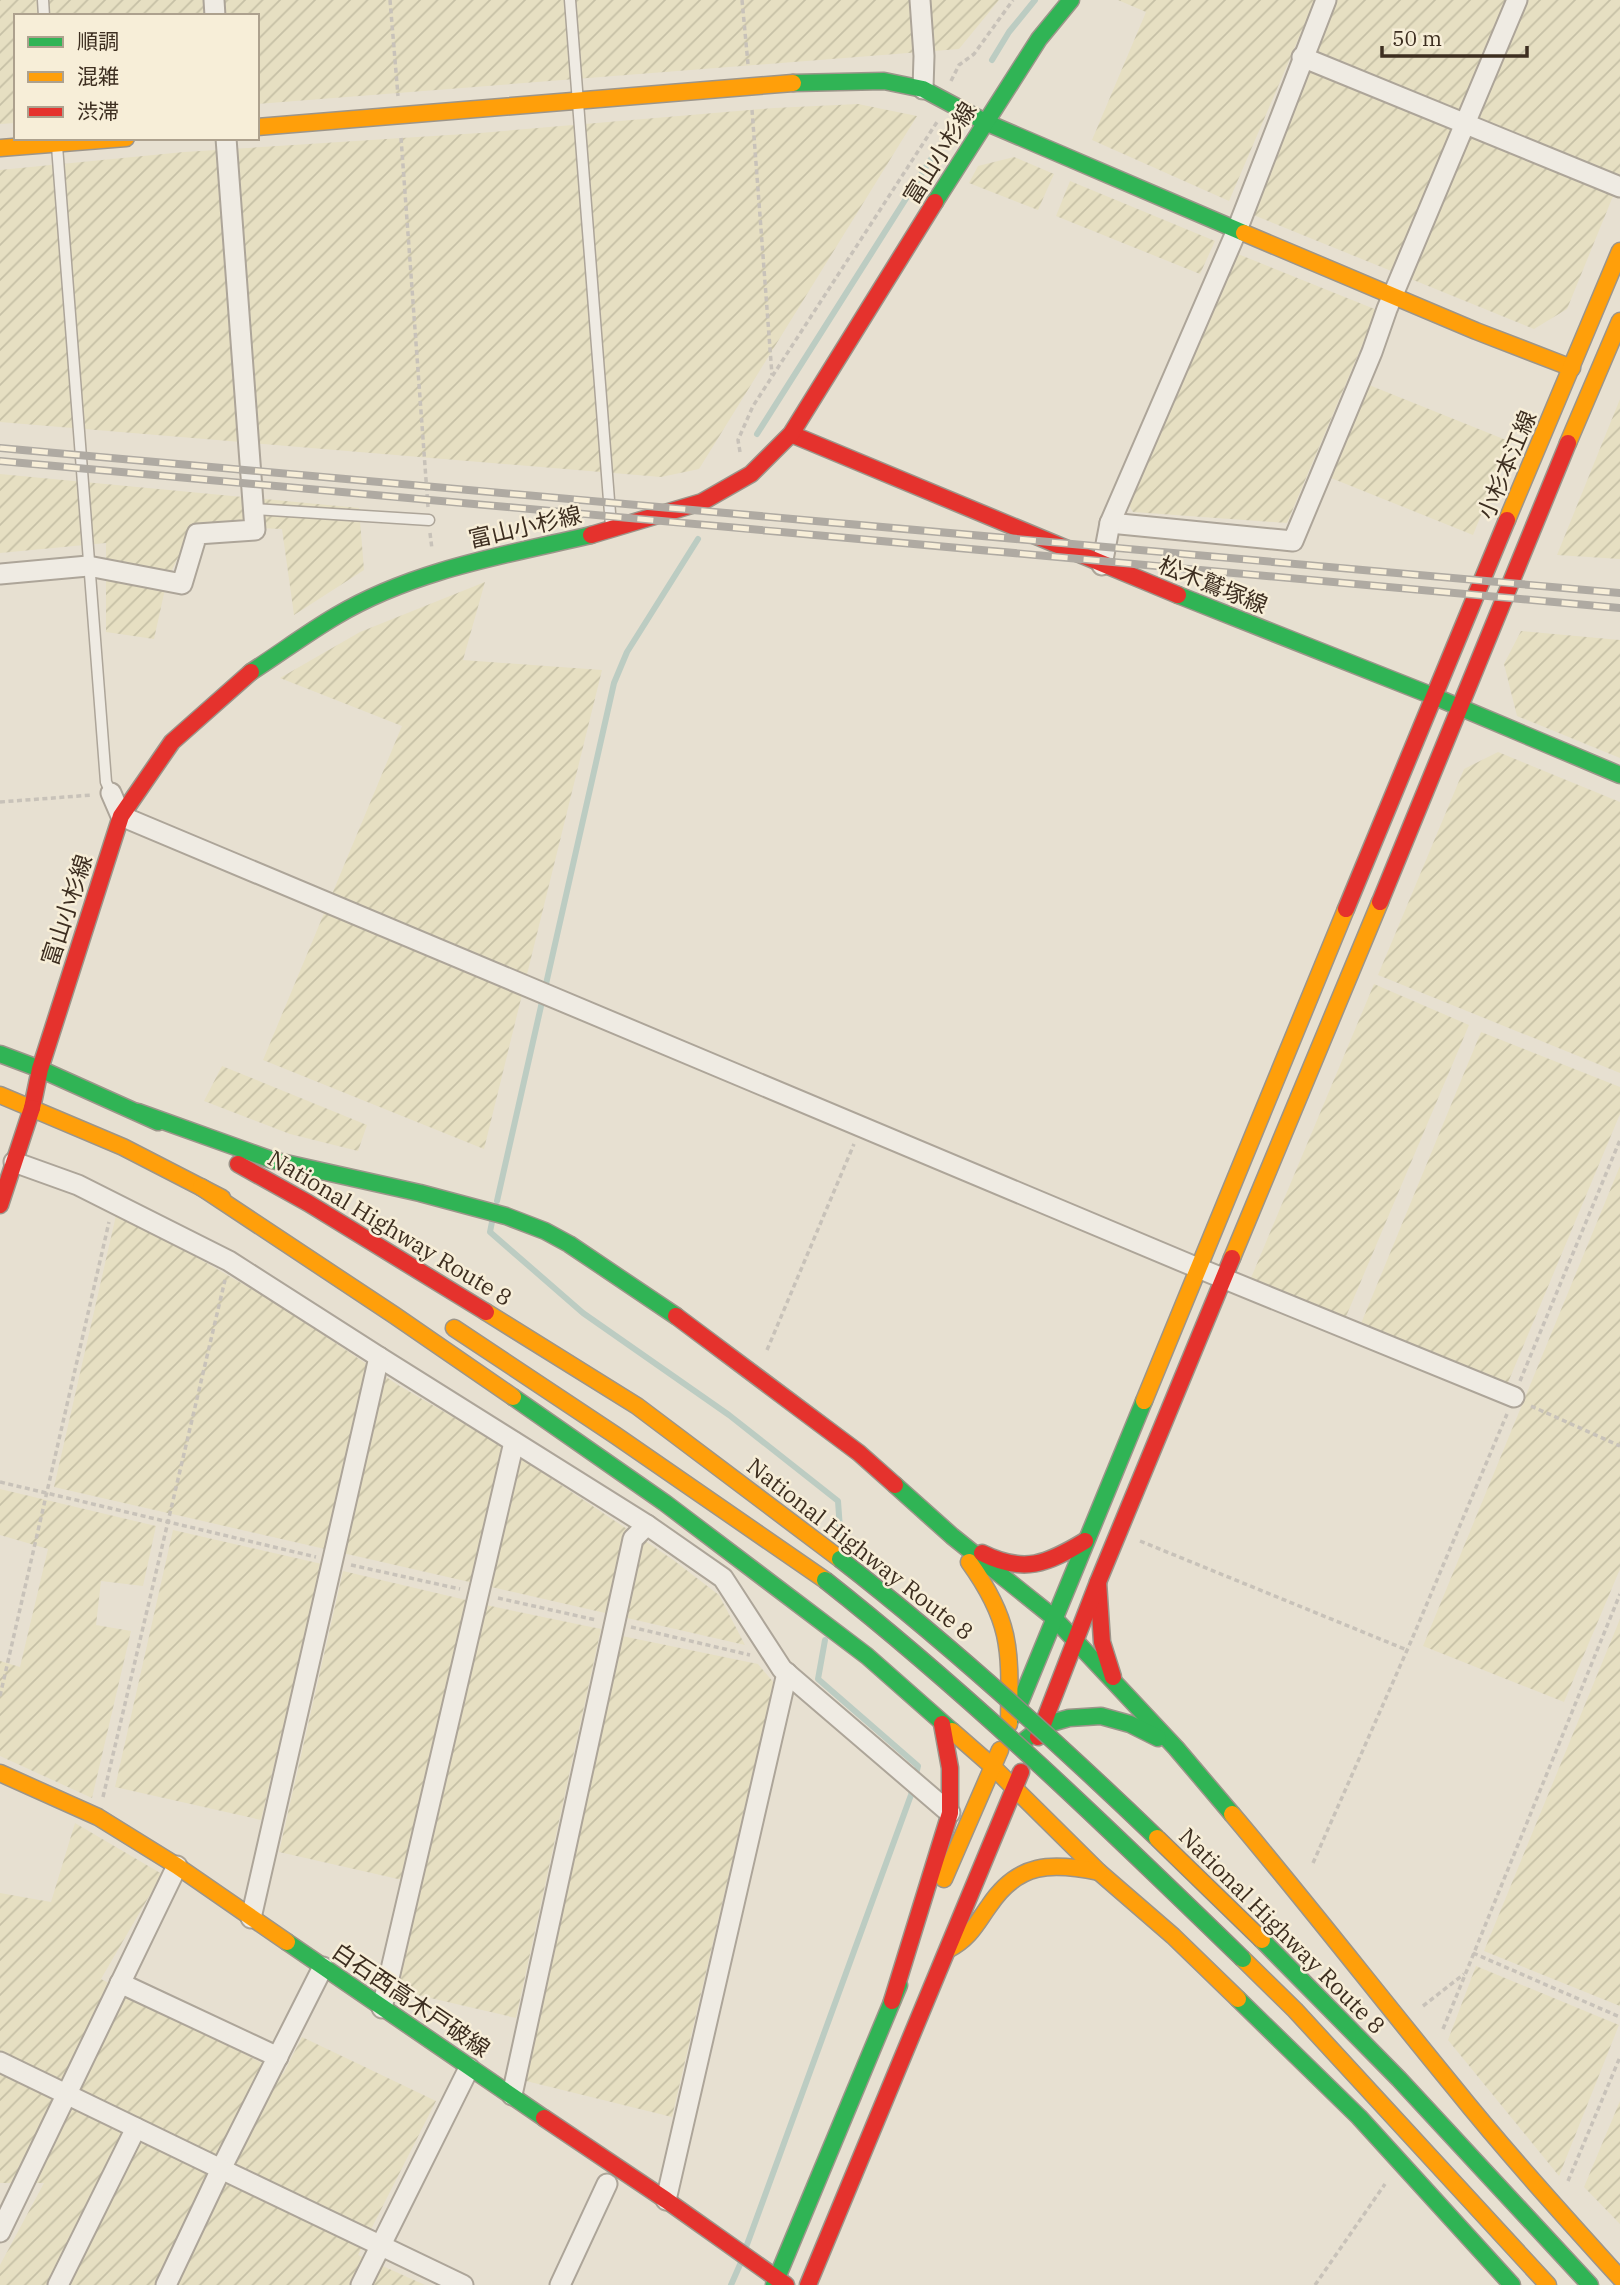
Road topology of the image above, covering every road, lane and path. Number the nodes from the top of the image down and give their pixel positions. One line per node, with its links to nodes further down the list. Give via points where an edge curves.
1 (390, 0): 14 (path)
2 (570, 0): 12 (lane)
3 (743, 0): 10 (path)
4 (920, 0): 11 (street)
5 (1013, 0): 13 (path, via 974,54 959,65)
6 (1071, 0): 15 (main road, 富山小杉線, via 1039,39)
7 (1326, 0): 9 (street)
8 (1517, 0): 16 (street)
9 (1302, 57): 16 (street); 23 (street)
10 (750, 87): 11 (main road, via 884,81); 12 (main road); 28 (path)
11 (923, 89): 13 (main road)
12 (578, 100): 14 (main road); 34 (lane)
13 (946, 101): 15 (main road); 28 (path)
14 (400, 115): 17 (main road); 32 (path)
15 (985, 122): 23 (main road); 29 (main road, 富山小杉線)
16 (1466, 124): 22 (street); 25 (street)
17 (259, 127)
18 (80, 140): 20 (main road)
19 (226, 140): 31 (street)
20 (57, 141): 21 (main road); 36 (lane)
21 (0, 148)
22 (1620, 187)
23 (1237, 230): 25 (main road); 33 (street)
24 (1620, 251): 27 (main road, 小杉本江線)
25 (1393, 296): 27 (main road); 33 (street, via 1293,541)
26 (1620, 321): 40 (main road, 小杉本江線)
27 (1572, 368): 39 (main road, 小杉本江線)
28 (773, 375): 30 (path, via 738,440)
29 (791, 434): 30 (main road, 富山小杉線); 35 (main road, 松木鷲塚線)
30 (744, 478): 34 (main road, 富山小杉線, via 702,502)
31 (253, 509): 32 (lane); 36 (street, via 255,530 197,534 182,584)
32 (429, 520): 38 (path)
33 (1110, 523): 35 (street)
34 (611, 530): 38 (main road, 富山小杉線)
35 (1102, 565): 39 (main road, 松木鷲塚線)
36 (88, 566): 37 (street); 42 (lane, via 106,782)
37 (0, 574)
38 (433, 575): 44 (main road, 富山小杉線, via 394,587 337,615 250,673 172,742)
39 (1433, 696): 40 (main road, 松木鷲塚線); 58 (main road, 小杉本江線)
40 (1461, 708): 41 (main road, 松木鷲塚線); 59 (main road, 小杉本江線)
41 (1620, 775)
42 (111, 793): 43 (path); 44 (street)
43 (0, 802)
44 (121, 816): 46 (main road, 富山小杉線); 50 (street)
45 (0, 1054): 46 (main road, National Highway Route 8)
46 (40, 1069): 48 (main road, 富山小杉線); 49 (main road, National Highway Route 8)
47 (0, 1094): 48 (main road)
48 (32, 1108): 52 (main road); 53 (main road)
49 (138, 1112): 62 (main road, via 272,1160 420,1193 545,1231); 131 (main road, National Highway Route 8, bridge, via 308,1203 637,1406 903,1606 1071,1755 1262,1940 1399,2079)
50 (858, 1125): 58 (street); 62 (path, via 852,1150)
51 (1620, 1140): 63 (path)
52 (7, 1174): 54 (street, via 78,1185); 55 (main road)
53 (201, 1187): 56 (main road); 85 (main road, via 665,1503 867,1656)
54 (113, 1203): 57 (street); 68 (path)
55 (0, 1205)
56 (331, 1254)
57 (229, 1261): 61 (street); 69 (path)
58 (1198, 1268): 59 (street); 73 (main road, 小杉本江線)
59 (1223, 1278): 63 (street); 71 (main road, 小杉本江線)
60 (446, 1323): 130 (main road, National Highway Route 8, bridge, via 615,1435 887,1627 1053,1774 1295,2010)
61 (379, 1357): 65 (street); 74 (street)
62 (756, 1374): 72 (main road, via 859,1453)
63 (1514, 1397): 81 (path)
64 (1550, 1414): 66 (path)
65 (514, 1442): 70 (street); 76 (street)
66 (1620, 1446)
67 (0, 1482): 68 (path)
68 (45, 1493): 69 (path); 84 (path)
69 (167, 1522): 74 (path); 93 (path)
70 (647, 1525): 79 (street, via 633,1539); 82 (street, via 723,1578)
71 (1118, 1533): 75 (main road, 小杉本江線); 81 (path)
72 (951, 1536): 73 (main road, via 1001,1564 1026,1566 1055,1559); 78 (main road); 87 (main road, via 991,1594 1004,1624)
73 (1085, 1541): 78 (main road, 小杉本江線)
74 (332, 1561): 76 (path); 97 (street)
75 (1098, 1581): 80 (main road, 小杉本江線); 83 (main road, via 1099,1632 1104,1658)
76 (479, 1594): 79 (path); 103 (street)
77 (1620, 1594): 99 (path)
78 (1053, 1617): 80 (main road); 87 (main road, 小杉本江線)
79 (614, 1624): 82 (path); 111 (street)
80 (1076, 1642): 83 (main road); 86 (main road, 小杉本江線)
81 (1407, 1650): 94 (path)
82 (781, 1667): 92 (street); 117 (street)
83 (1118, 1686): 88 (main road)
84 (0, 1696)
85 (942, 1724): 89 (main road); 92 (main road, via 952,1769)
86 (1044, 1725): 88 (main road, via 1101,1716 1130,1724); 89 (main road); 91 (main road, 小杉本江線)
87 (1009, 1728): 89 (main road, 小杉本江線)
88 (1176, 1748): 105 (main road, via 1309,1905)
89 (992, 1766): 91 (main road); 102 (main road, 小杉本江線)
90 (0, 1773): 93 (main road, 白石西高木戸破線)
91 (1014, 1789): 96 (main road); 98 (main road, 小杉本江線)
92 (950, 1813): 102 (main road)
93 (99, 1818): 95 (main road, 白石西高木戸破線)
94 (1313, 1863)
95 (177, 1866): 97 (main road, 白石西高木戸破線); 101 (street)
96 (1099, 1872): 98 (main road, via 1068,1865 1038,1866 1012,1879 991,1901 969,1937); 113 (main road, via 1173,1936)
97 (251, 1918): 100 (main road, 白石西高木戸破線)
98 (949, 1949): 127 (main road, 小杉本江線)
99 (1473, 1953): 104 (path); 105 (path)
100 (323, 1967): 103 (main road, 白石西高木戸破線); 106 (street)
101 (120, 1983): 106 (street); 110 (street)
102 (892, 2001): 121 (main road)
103 (382, 2008): 109 (main road, 白石西高木戸破線)
104 (1620, 2017)
105 (1428, 2056): 120 (main road)
106 (278, 2057): 114 (street)
107 (1620, 2057): 115 (path)
108 (0, 2062): 110 (street)
109 (469, 2068): 111 (main road, 白石西高木戸破線); 119 (street)
110 (66, 2094): 112 (street); 118 (street)
111 (512, 2095): 117 (main road, 白石西高木戸破線)
112 (136, 2128): 114 (street); 122 (street)
113 (1405, 2167): 128 (path, via 1387,2182); 129 (main road)
114 (222, 2169): 119 (street); 123 (street)
115 (1568, 2182)
116 (607, 2184): 126 (street)
117 (666, 2200): 121 (main road, 白石西高木戸破線)
118 (0, 2232)
119 (381, 2245): 124 (street); 125 (street)
120 (1620, 2278)
121 (779, 2283)
122 (58, 2285)
123 (166, 2285)
124 (361, 2285)
125 (463, 2285)
126 (560, 2285)
127 (808, 2285)
128 (1315, 2285)
129 (1512, 2285)
130 (1548, 2285)
131 (1590, 2285)

